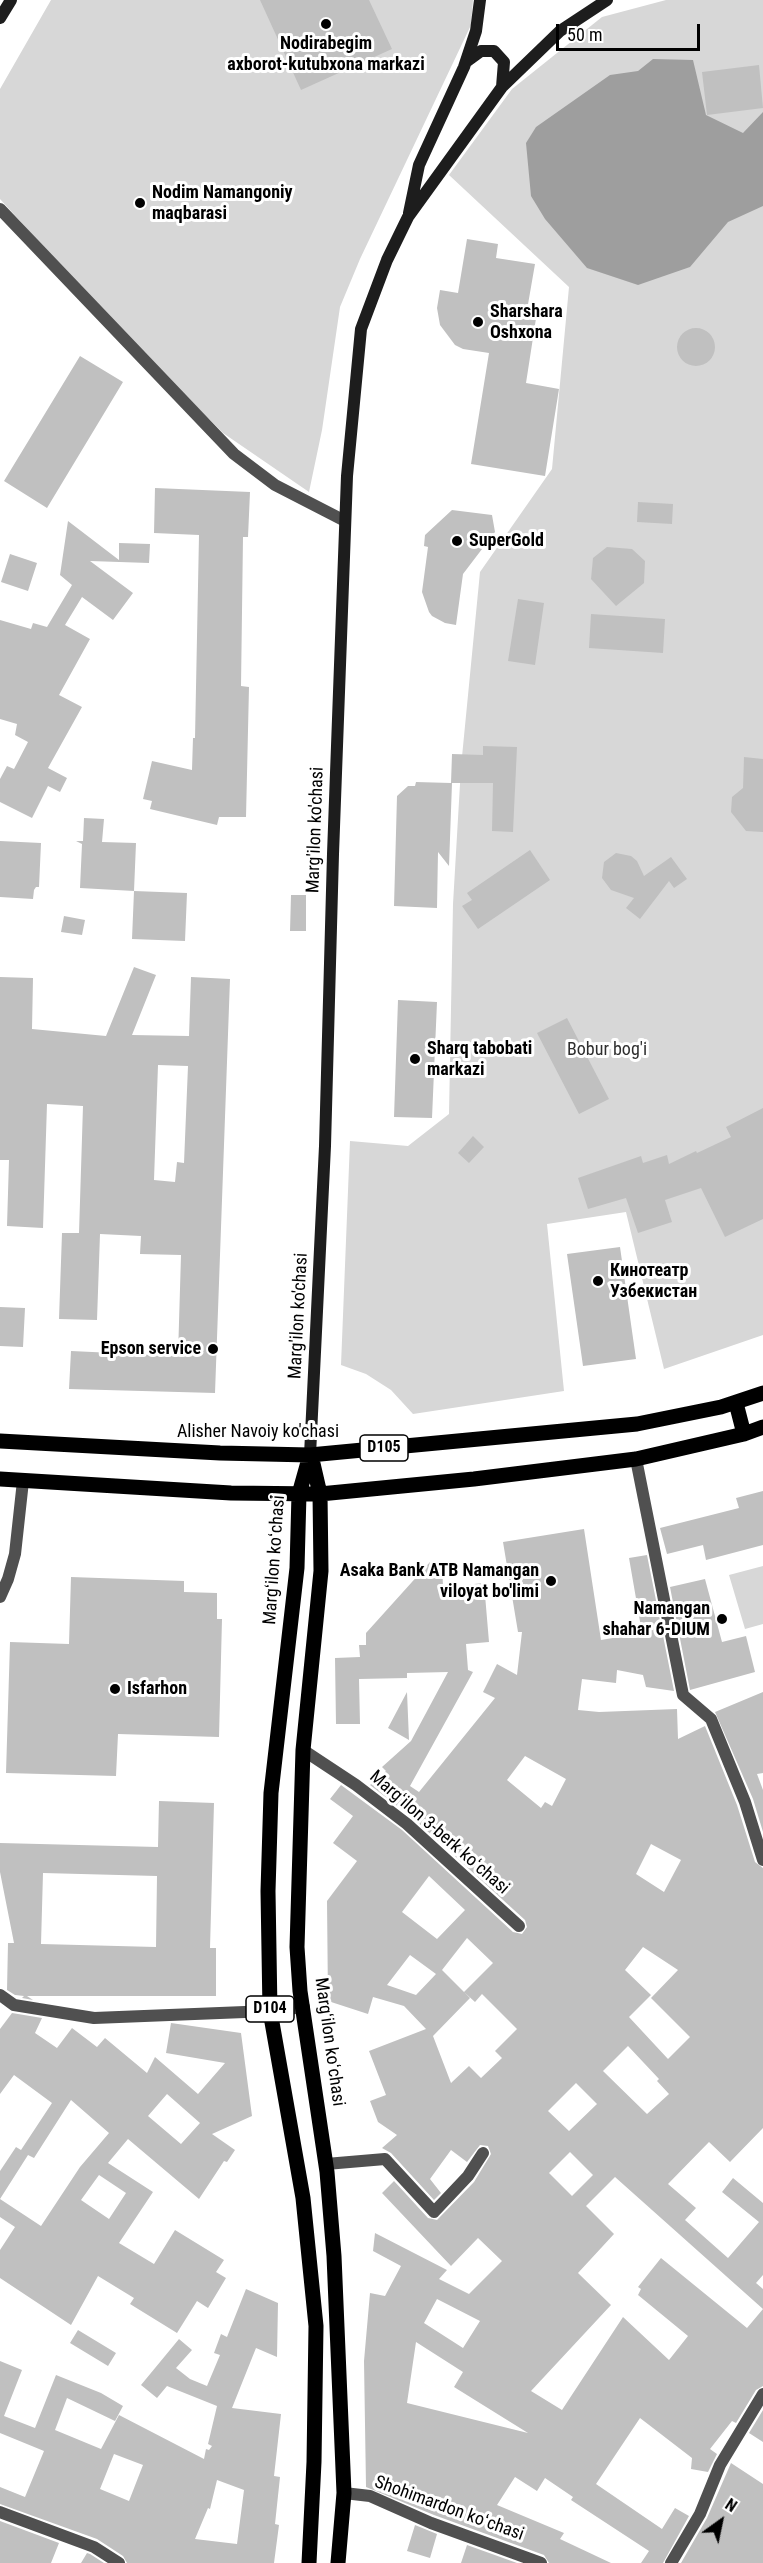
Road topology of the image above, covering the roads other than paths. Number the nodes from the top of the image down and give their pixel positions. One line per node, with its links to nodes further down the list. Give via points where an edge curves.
1 (11, 0): 4 (main road)
2 (480, 0): 5 (main road)
3 (607, 0): 6 (main road, via 560,31)
4 (0, 18)
5 (466, 62): 6 (main road, via 481,51 494,51 504,62); 8 (main road, via 419,165)
6 (502, 87): 8 (main road)
7 (0, 210): 9 (street, via 234,454 274,485)
8 (408, 217): 9 (main road, Marg'ilon ko'chasi, via 361,329)
9 (345, 521): 15 (main road, Marg'ilon ko'chasi, via 325,1146)
10 (763, 1393): 11 (main road, Alisher Navoiy ko'chasi / D105)
11 (736, 1403): 13 (main road); 15 (main road, Alisher Navoiy ko'chasi / D105, via 637,1424)
12 (763, 1427): 13 (main road, D105)
13 (744, 1434): 16 (main road, D105)
14 (0, 1441): 15 (main road, Alisher Navoiy ko'chasi / D105, via 220,1454)
15 (310, 1455): 19 (main road, Margʻilon koʻchasi / D104); 20 (main road, Margʻilon koʻchasi / D104)
16 (636, 1458): 20 (main road, D105); 23 (street, via 683,1695 704,1711 716,1729)
17 (0, 1479): 18 (main road, D105)
18 (23, 1480): 19 (main road, D105); 21 (street, via 15,1554)
19 (299, 1494): 20 (main road, D105); 27 (main road, Margʻilon koʻchasi / D104, via 297,1568 271,1793)
20 (320, 1494): 22 (main road, Margʻilon koʻchasi / D104, via 321,1571)
21 (0, 1597)
22 (303, 1750): 24 (street, Margʻilon 3-berk koʻchasi, via 406,1824); 26 (main road, Margʻilon koʻchasi / D104, via 297,1947)
23 (763, 1860)
24 (519, 1926)
25 (0, 1995): 27 (street, via 14,2005 94,2018)
26 (304, 2007): 27 (street); 29 (main road, Margʻilon koʻchasi / D104)
27 (270, 2012): 34 (main road, Margʻilon koʻchasi / D104, via 303,2198 316,2326)
28 (483, 2153): 29 (street, via 468,2176 434,2212 385,2159)
29 (326, 2164): 31 (main road, Margʻilon koʻchasi / D104)
30 (763, 2394): 37 (street, via 720,2465 700,2514)
31 (344, 2493): 35 (main road, Margʻilon koʻchasi / D104); 36 (street, Shohimardon koʻchasi, via 370,2496)
32 (0, 2512): 33 (street, via 94,2547)
33 (119, 2563)
34 (309, 2563)
35 (338, 2563)
36 (541, 2563)
37 (671, 2563)

